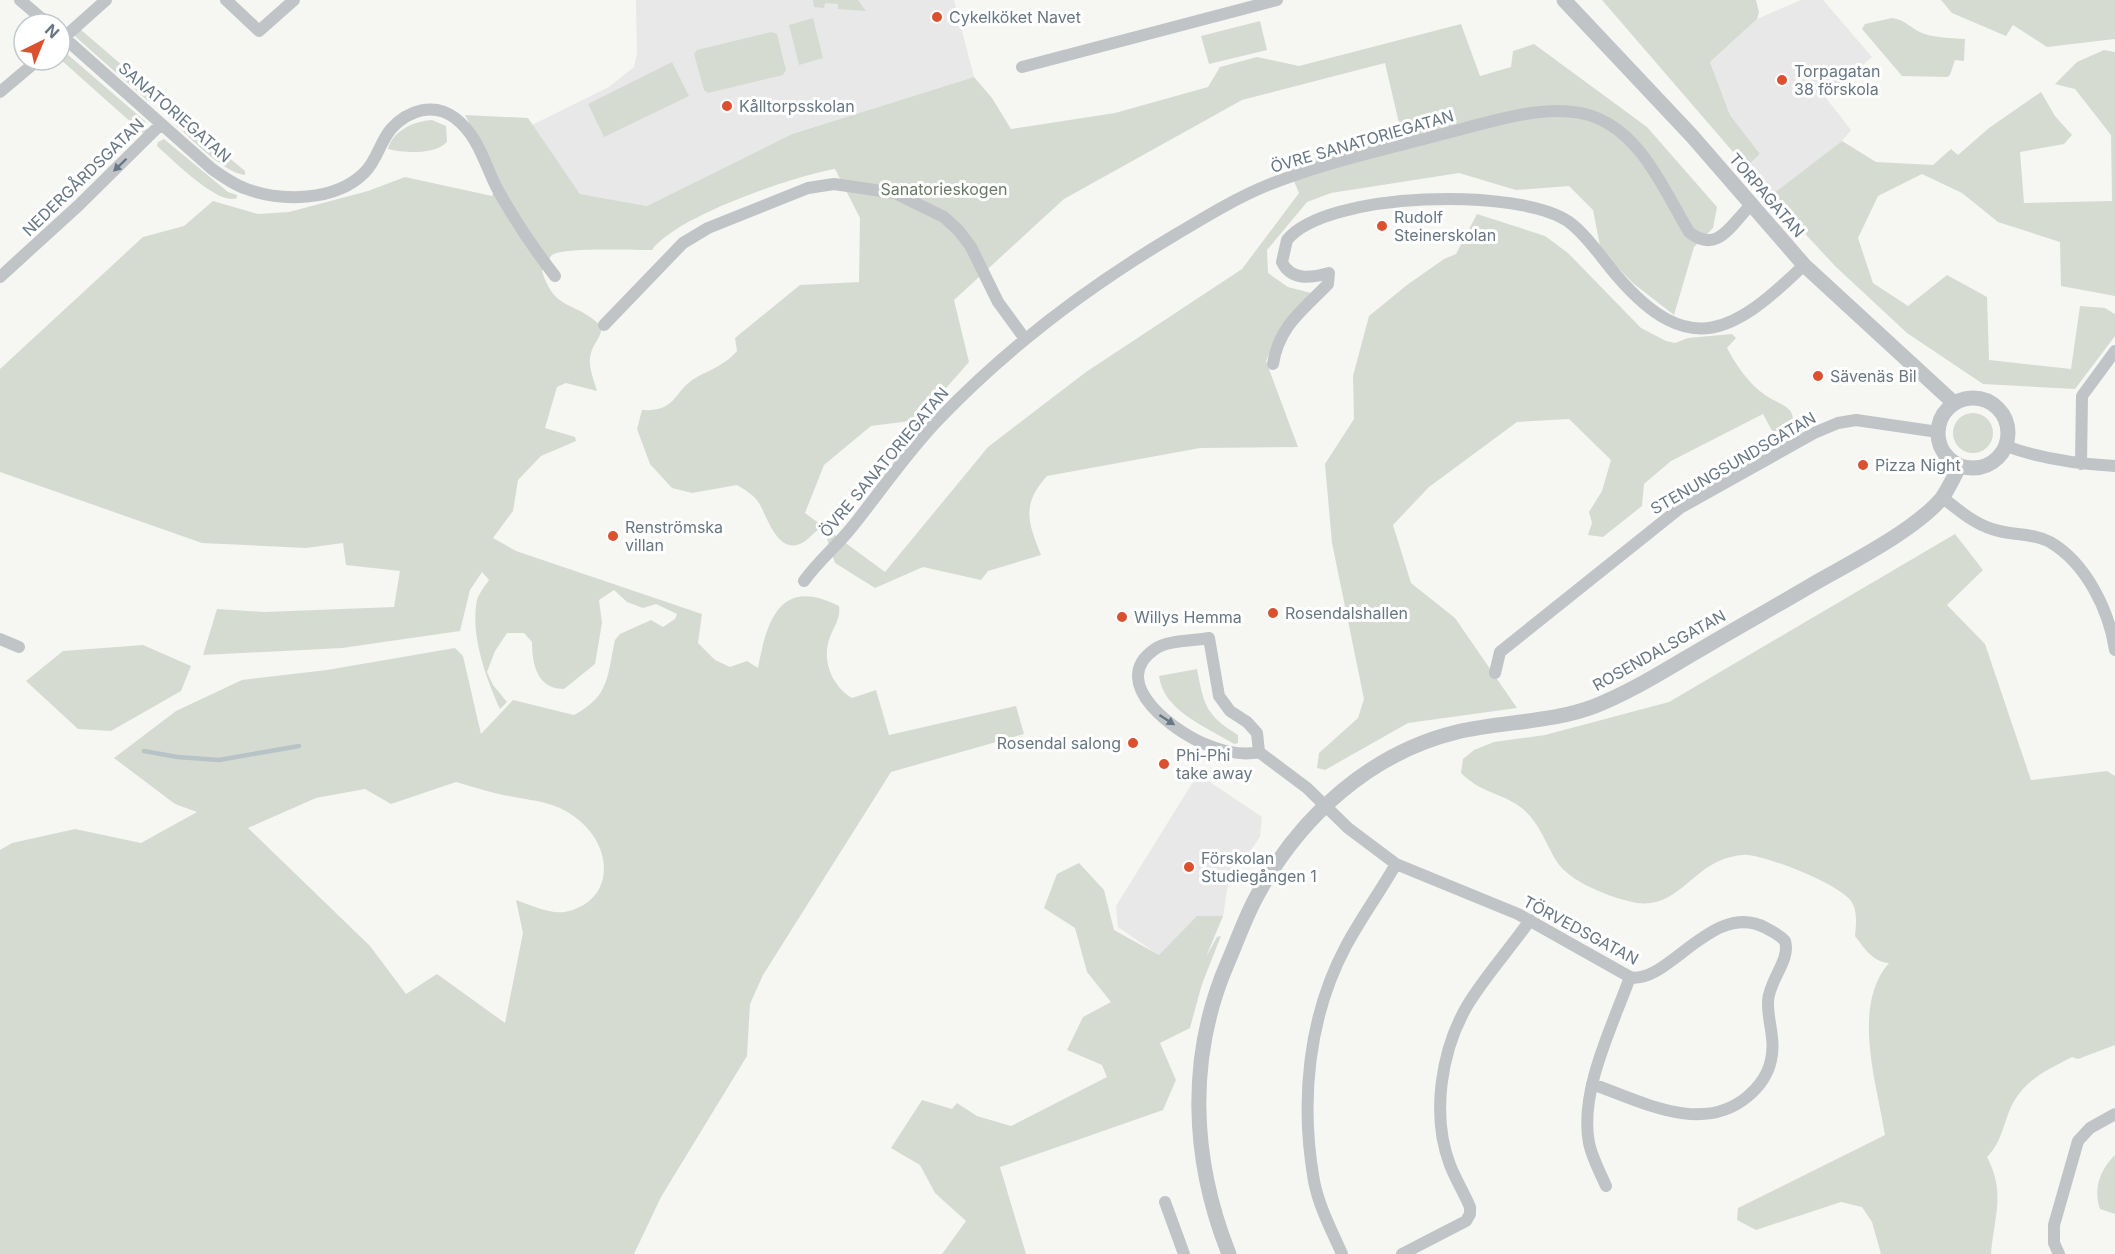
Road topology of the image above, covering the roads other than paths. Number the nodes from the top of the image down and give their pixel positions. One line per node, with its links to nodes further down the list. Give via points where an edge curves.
1 (20, 0): 7 (street)
2 (106, 0): 8 (street)
3 (226, 0): 4 (street, via 259,31)
4 (294, 0)
5 (1277, 0): 10 (street)
6 (1564, 0): 14 (street, TORPAGATAN)
7 (34, 12)
8 (72, 28)
9 (72, 47): 13 (street, SANATORIEGATAN)
10 (1022, 67)
11 (24, 72): 12 (street)
12 (0, 92)
13 (161, 124): 16 (street, SANATORIEGATAN, via 212,169 241,188 287,197 344,188 364,173 390,130 405,117 436,109 447,113 467,129 478,145 521,230); 17 (street, NEDERGÅRDSGATAN, one-way to 17)
14 (1751, 205): 15 (street, TORPAGATAN); 19 (street, ÖVRE SANATORIEGATAN, via 1720,237 1700,241 1689,232 1647,162 1618,129 1575,111 1542,111 1365,154 1266,186 1213,212 1131,261)
15 (1804, 265): 21 (street, via 1747,315 1720,326 1691,328 1676,325 1652,311 1632,294 1569,222 1553,214 1494,200 1375,203 1313,222 1287,240 1282,262 1290,273 1302,277 1329,273 1329,278 1328,284 1282,333); 22 (street, TORPAGATAN)
16 (555, 276)
17 (0, 277)
18 (604, 325): 19 (street, via 683,243 708,228 808,188 834,184 895,193 944,217 971,247 998,302)
19 (1025, 339): 29 (street, ÖVRE SANATORIEGATAN, via 938,420)
20 (2115, 351): 25 (street, via 2082,396)
21 (1273, 364)
22 (1954, 403): 23 (street, via 1942,417); 24 (street, via 1976,398 1997,407 2008,426)
23 (1938, 432): 27 (street, via 1944,452); 33 (street, STENUNGSUNDSGATAN, via 1856,420 1814,433 1680,508 1653,528 1500,652)
24 (2006, 446): 25 (street, via 2028,455); 27 (street, via 1989,465)
25 (2081, 464): 26 (street)
26 (2115, 465)
27 (1960, 466): 28 (street, ROSENDALSGATAN)
28 (1942, 497): 32 (street, via 1994,530 2030,534 2064,552 2095,592 2108,620); 35 (street, ROSENDALSGATAN, via 1915,521 1843,567 1625,692 1566,716 1458,732 1407,748)
29 (804, 581)
30 (0, 639): 31 (street)
31 (19, 647)
32 (2115, 650)
33 (1495, 673)
34 (1259, 752): 34 (street, one-way to 34, via 1257,733 1230,711 1219,696 1209,638 1156,647 1146,657 1138,672 1145,700 1159,714 1210,747 1245,755); 35 (street, TÖRVEDSGATAN)
35 (1324, 806): 36 (street, TÖRVEDSGATAN); 44 (street, ROSENDALSGATAN, via 1293,841 1257,896 1220,982 1205,1035 1199,1089 1200,1144 1211,1202)
36 (1396, 864): 37 (street, TÖRVEDSGATAN); 45 (street, via 1346,946 1326,992 1313,1040 1307,1089 1314,1183)
37 (1530, 920): 38 (street, TÖRVEDSGATAN); 46 (street, via 1468,1004 1445,1066 1441,1090 1444,1143 1470,1214 1466,1221)
38 (1630, 977): 39 (street); 39 (street, TÖRVEDSGATAN, via 1645,976 1729,924 1752,922 1781,937 1787,948 1769,990 1773,1047 1768,1070 1744,1100 1720,1114 1708,1116 1669,1110)
39 (1592, 1084): 41 (street, via 1589,1143)
40 (2115, 1114): 47 (street, via 2090,1128 2078,1141 2054,1225 2054,1243)
41 (1606, 1186)
42 (1165, 1202): 43 (street)
43 (1184, 1254)
44 (1229, 1254)
45 (1342, 1254)
46 (1402, 1254)
47 (2059, 1254)

